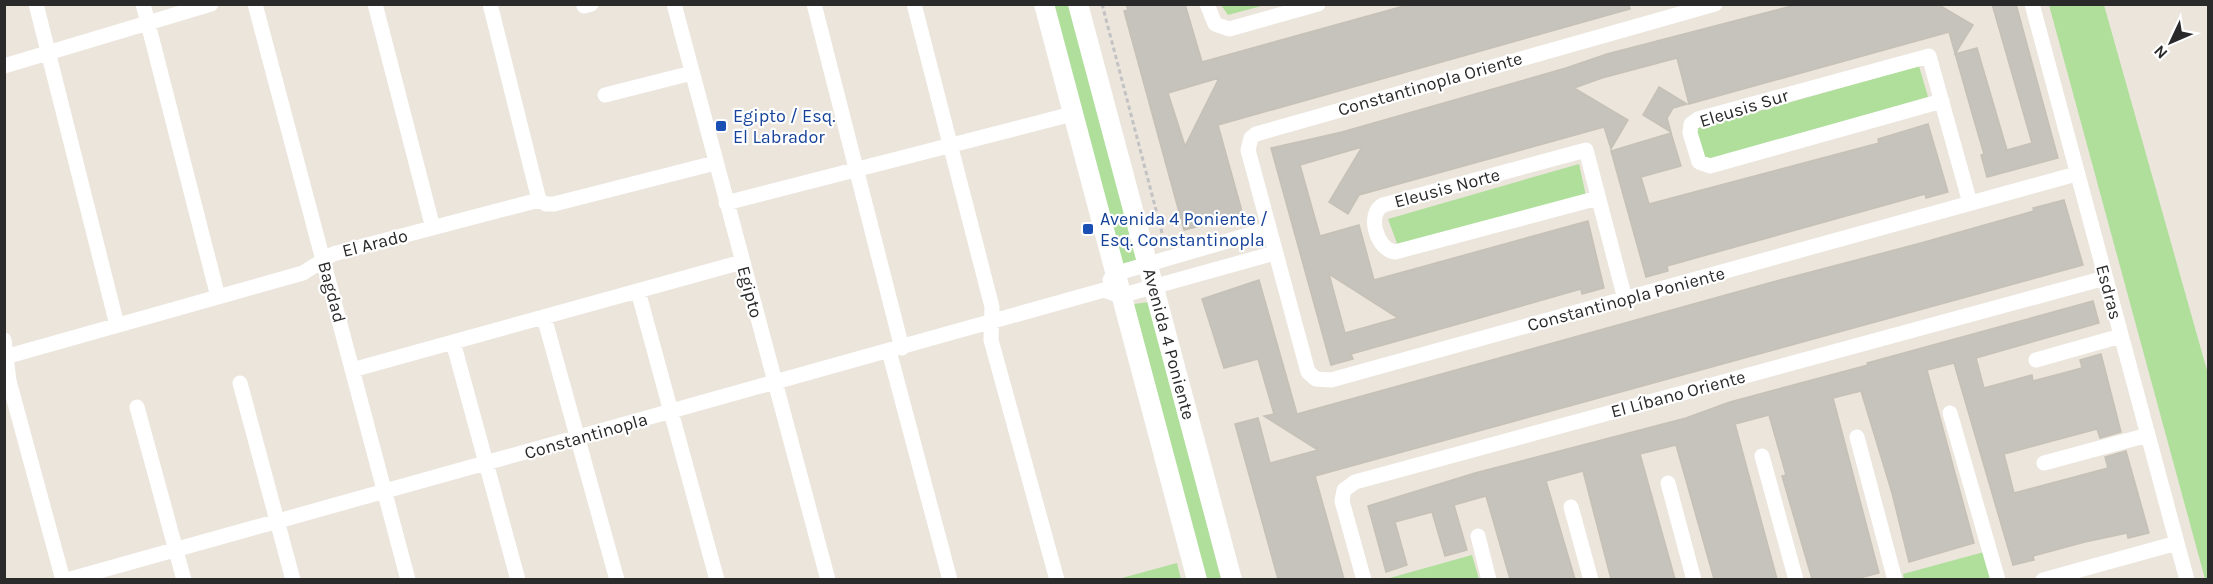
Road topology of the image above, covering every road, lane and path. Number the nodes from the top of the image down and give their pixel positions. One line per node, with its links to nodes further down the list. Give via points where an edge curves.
1 (36, 4): 18 (street)
2 (143, 4): 17 (street)
3 (211, 4): 17 (street)
4 (255, 4): 35 (street, Bagdad)
5 (375, 4): 32 (street)
6 (490, 4): 29 (street)
7 (674, 4): 20 (street, Egipto)
8 (814, 4): 26 (street)
9 (914, 4): 24 (street)
10 (1044, 4): 23 (street, Avenida 4 Poniente)
11 (1078, 4): 37 (street, Avenida 4 Poniente)
12 (1102, 4): 33 (path)
13 (1207, 4): 14 (street, via 1215,24 1229,29)
14 (1318, 4)
15 (1715, 4): 34 (street, Constantinopla Oriente, via 1256,134 1248,150)
16 (2032, 4): 27 (street, Esdras)
17 (148, 24): 18 (street); 42 (street)
18 (48, 53): 19 (street); 46 (street)
19 (4, 66)
20 (692, 73): 21 (street); 25 (street, Egipto)
21 (605, 95)
22 (1942, 101): 22 (street, Eleusis Sur, via 1929,56 1698,119 1691,124 1690,133 1699,162 1710,166); 31 (street, Eleusis Sur)
23 (1072, 114): 24 (street); 39 (street, Avenida 4 Poniente)
24 (950, 145): 26 (street); 45 (street, via 992,307)
25 (715, 163): 29 (street, El Arado, via 554,204); 30 (street, Egipto)
26 (856, 169): 30 (street); 50 (street)
27 (2076, 174): 31 (street, Constantinopla Poniente); 38 (street, Esdras)
28 (1598, 198): 28 (street, Eleusis Norte, via 1586,150 1383,205 1374,216 1381,244 1395,252); 43 (street, Eleusis Norte)
29 (539, 201): 32 (street, El Arado)
30 (726, 203): 36 (street, Egipto)
31 (1970, 203): 43 (street, Constantinopla Poniente)
32 (433, 228): 35 (street, El Arado)
33 (1162, 233)
34 (1272, 242): 37 (street, Constantinopla); 40 (street, Constantinopla); 43 (street, Constantinopla Poniente, via 1306,368 1321,381)
35 (323, 260): 42 (street, El Arado, via 303,273); 53 (street, Bagdad)
36 (742, 262): 41 (street); 55 (street, Egipto)
37 (1147, 263): 39 (street, Constantinopla); 40 (street, Avenida 4 Poniente)
38 (2105, 278): 47 (street, Esdras); 84 (street, El Líbano Oriente, via 1355,482 1344,490 1342,501)
39 (1112, 287): 40 (street, Constantinopla); 45 (street, Constantinopla); 82 (street, Avenida 4 Poniente)
40 (1154, 288): 83 (street, Avenida 4 Poniente)
41 (638, 291): 44 (street); 57 (street)
42 (218, 297): 46 (street, El Arado)
43 (1625, 299)
44 (544, 317): 49 (street); 61 (street)
45 (992, 323): 50 (street, Constantinopla); 81 (street, via 991,340)
46 (117, 325): 51 (street, El Arado)
47 (2121, 336): 52 (street); 59 (street, Esdras)
48 (4, 340): 51 (street)
49 (453, 342): 53 (street); 63 (street)
50 (896, 350): 55 (street, Constantinopla); 80 (street)
51 (5, 357): 72 (street)
52 (2036, 360)
53 (352, 370): 66 (street, Bagdad)
54 (240, 383): 68 (street)
55 (774, 384): 57 (street, Constantinopla); 79 (street, Egipto)
56 (137, 407): 71 (street)
57 (671, 412): 61 (street, Constantinopla); 78 (street)
58 (1950, 413): 90 (street)
59 (2148, 435): 64 (street); 70 (street, Esdras)
60 (1857, 437): 89 (street)
61 (577, 438): 63 (street, Constantinopla); 77 (street)
62 (1762, 456): 88 (street)
63 (486, 463): 66 (street, Constantinopla); 76 (street)
64 (2044, 463)
65 (1668, 483): 87 (street)
66 (384, 492): 68 (street, Constantinopla); 75 (street, Bagdad)
67 (1571, 507): 86 (street)
68 (277, 521): 71 (street, Constantinopla); 74 (street)
69 (1478, 536): 85 (street)
70 (2177, 543): 91 (street); 92 (street, Esdras)
71 (175, 550): 72 (street, Constantinopla); 73 (street)
72 (65, 579)
73 (184, 579)
74 (293, 579)
75 (408, 579)
76 (518, 579)
77 (616, 579)
78 (717, 579)
79 (828, 579)
80 (950, 579)
81 (1057, 579)
82 (1197, 579)
83 (1232, 579)
84 (1364, 579)
85 (1489, 579)
86 (1591, 579)
87 (1694, 579)
88 (1796, 579)
89 (1895, 579)
90 (1998, 579)
91 (2043, 579)
92 (2187, 579)

